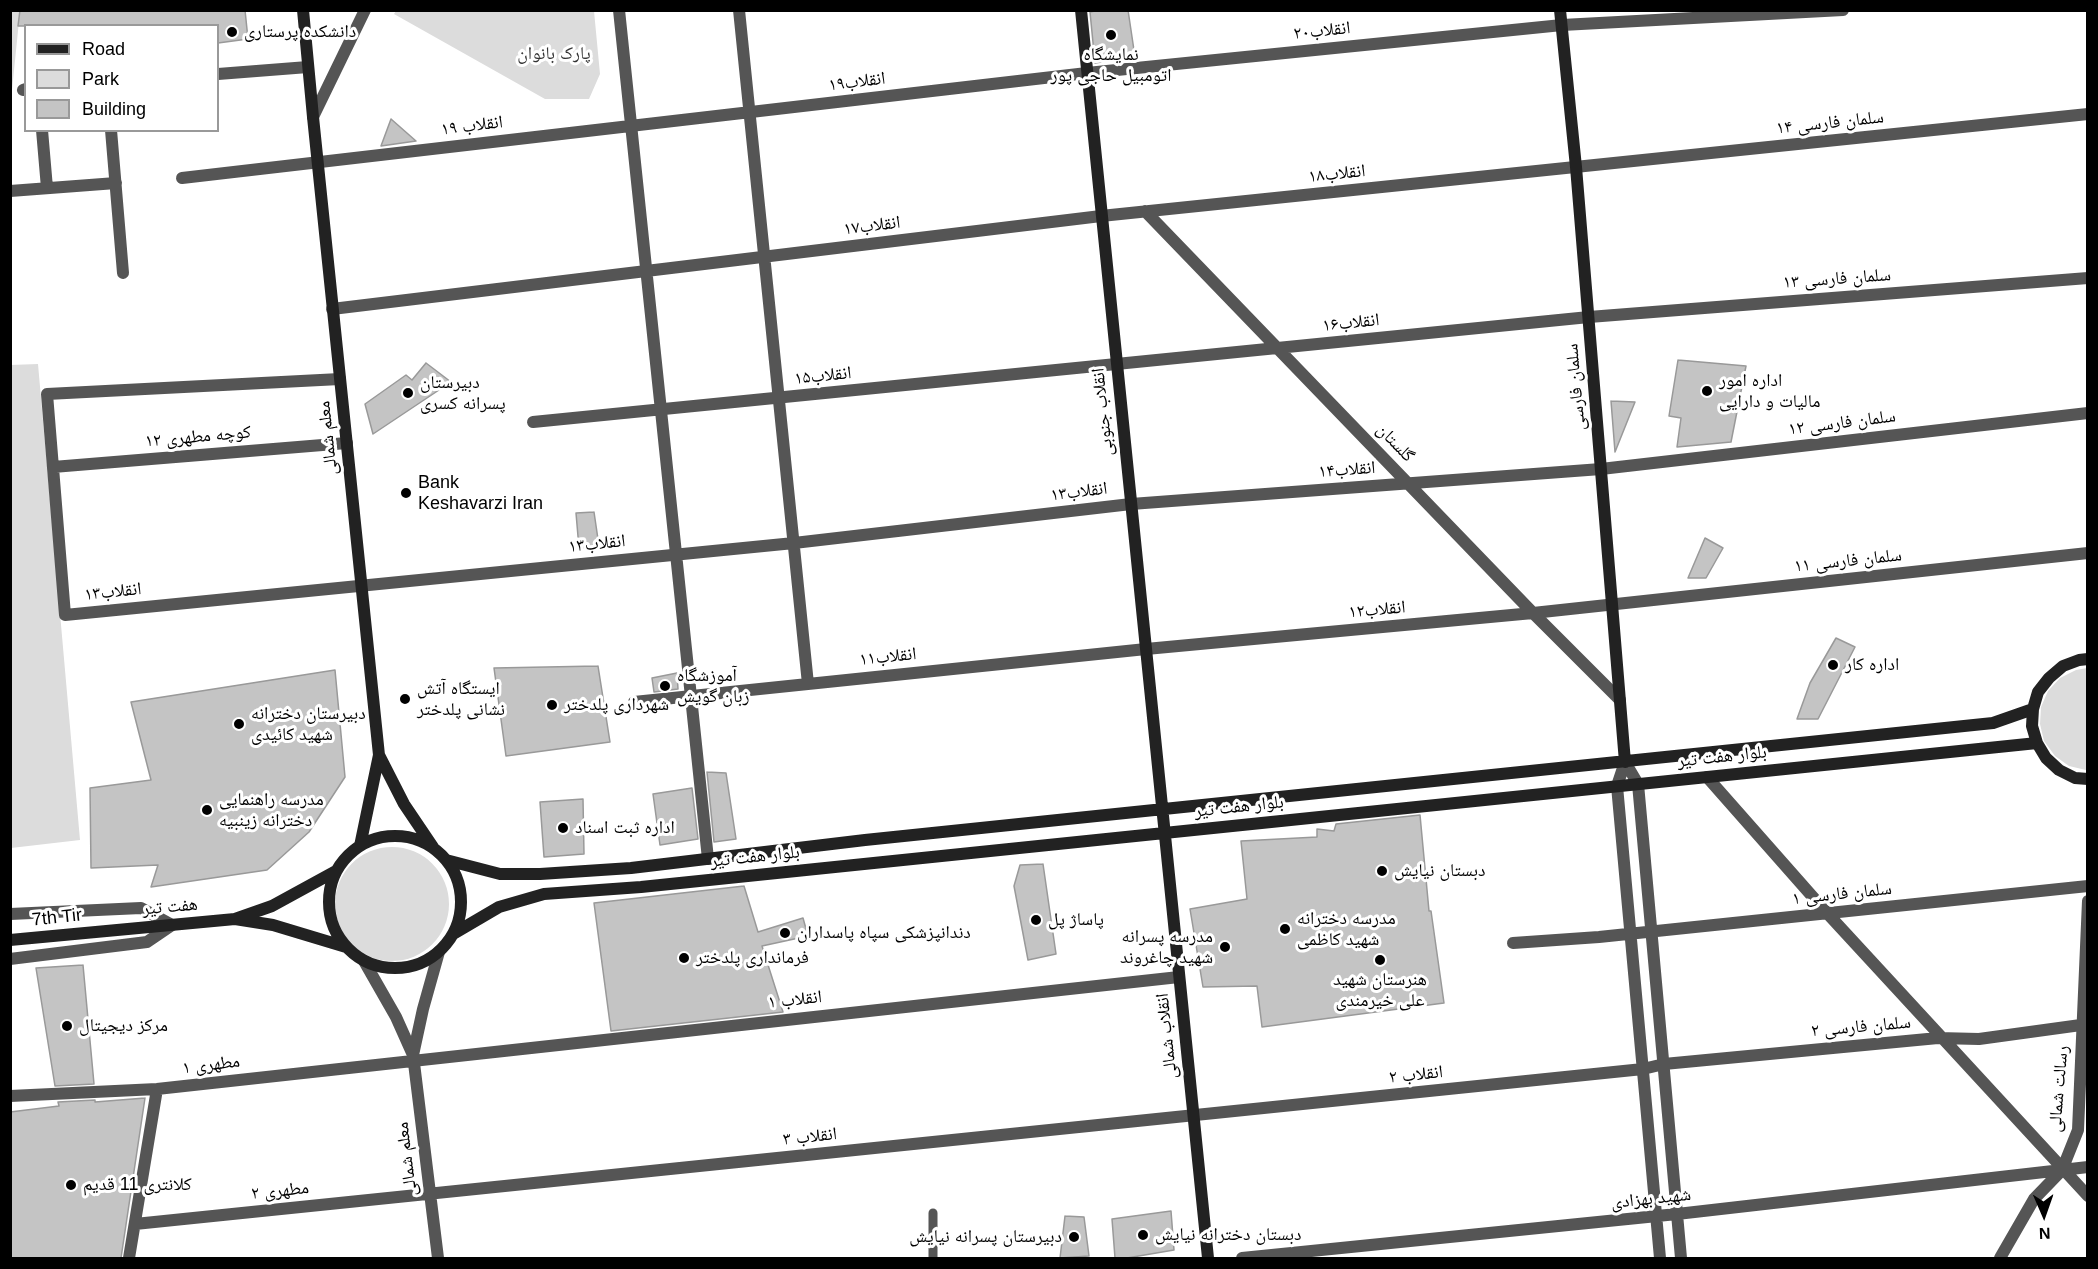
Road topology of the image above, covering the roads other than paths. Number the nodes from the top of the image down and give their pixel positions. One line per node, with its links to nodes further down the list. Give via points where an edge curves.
1 (303, 10): 9 (main road, معلم شمالی)
2 (365, 10): 14 (street)
3 (619, 10): 15 (street)
4 (740, 10): 12 (street)
5 (1081, 10): 10 (main road, انقلاب جنوبی)
6 (1560, 10): 8 (main road, سلمان فارسی)
7 (1843, 10): 8 (street, انقلاب۲۰)
8 (1562, 25): 10 (street, انقلاب۲۰); 19 (main road, سلمان فارسی)
9 (308, 67): 11 (street); 14 (main road, معلم شمالی)
10 (1087, 73): 12 (street, انقلاب۱۹); 25 (main road, انقلاب جنوبی)
11 (219, 74)
12 (750, 112): 15 (street, انقلاب۱۹); 26 (street)
13 (2088, 114): 19 (street, سلمان فارسی ۱۴)
14 (313, 117): 18 (main road, معلم شمالی)
15 (631, 126): 18 (street, انقلاب ۱۹); 27 (street)
16 (42, 132): 22 (street)
17 (111, 132): 21 (street)
18 (317, 162): 20 (street, انقلاب ۱۹); 30 (main road, معلم شمالی)
19 (1576, 167): 24 (street, انقلاب۱۸); 31 (main road, سلمان فارسی)
20 (182, 178)
21 (116, 183): 22 (street); 28 (street)
22 (47, 188): 23 (street)
23 (10, 191)
24 (1145, 212): 25 (street, انقلاب۱۸); 32 (street, گلستان)
25 (1101, 216): 26 (street, انقلاب۱۷); 33 (main road, انقلاب جنوبی)
26 (765, 257): 27 (street, انقلاب۱۷); 35 (street)
27 (646, 271): 30 (street, انقلاب۱۷); 36 (street)
28 (123, 273)
29 (2088, 278): 31 (street, سلمان فارسی ۱۳)
30 (332, 309): 34 (main road, معلم شمالی)
31 (1589, 317): 32 (street, انقلاب۱۶); 41 (main road, سلمان فارسی)
32 (1278, 348): 33 (street, انقلاب۱۶); 42 (street, گلستان)
33 (1117, 364): 35 (street, انقلاب۱۵); 43 (main road, انقلاب جنوبی)
34 (340, 379): 39 (main road, معلم شمالی); 40 (street, via 47,394)
35 (779, 399): 36 (street, انقلاب۱۵); 44 (street)
36 (661, 411): 38 (street, انقلاب۱۵); 46 (street)
37 (2088, 413): 41 (street, سلمان فارسی ۱۲)
38 (532, 422)
39 (346, 443): 40 (street, کوچه مطهری ۱۲); 47 (main road, معلم شمالی)
40 (53, 467): 47 (street, انقلاب۱۳, via 65,615)
41 (1601, 469): 42 (street, انقلاب۱۴); 48 (main road, سلمان فارسی)
42 (1408, 483): 43 (street, انقلاب۱۴); 49 (street, گلستان)
43 (1131, 504): 44 (street, انقلاب۱۳); 50 (main road, انقلاب جنوبی)
44 (794, 543): 46 (street, انقلاب۱۳); 52 (street)
45 (2088, 553): 48 (street, سلمان فارسی ۱۱)
46 (676, 555): 47 (street, انقلاب۱۳); 53 (street)
47 (362, 585): 58 (main road, معلم شمالی)
48 (1612, 605): 49 (street, انقلاب۱۲); 54 (main road, سلمان فارسی)
49 (1533, 614): 50 (street, انقلاب۱۲); 54 (street, گلستان)
50 (1146, 649): 52 (street, انقلاب۱۱); 64 (main road, انقلاب جنوبی)
51 (2088, 659): 56 (main road, via 2063,666 2049,678 2038,692)
52 (808, 684): 53 (street, انقلاب۱۱)
53 (691, 696): 55 (street, انقلاب۱۱); 68 (street)
54 (1620, 700): 59 (main road, سلمان فارسی)
55 (634, 702)
56 (2033, 709): 57 (main road); 59 (main road, بلوار هفت تیر, via 1993,723)
57 (2037, 743): 60 (main road, بلوار هفت تیر); 61 (main road, via 2060,770)
58 (379, 755): 66 (main road); 67 (main road, via 404,804)
59 (1625, 762): 62 (street); 63 (street); 64 (main road, بلوار هفت تیر)
60 (1707, 777): 62 (main road, بلوار هفت تیر); 73 (street)
61 (2088, 779)
62 (1638, 784): 63 (main road, بلوار هفت تیر); 78 (street)
63 (1617, 786): 65 (main road, بلوار هفت تیر); 80 (street)
64 (1162, 810): 65 (main road, انقلاب شمالی); 68 (main road, بلوار هفت تیر)
65 (1164, 833): 79 (main road, بلوار هفت تیر, via 543,894 499,907); 87 (main road, انقلاب شمالی)
66 (360, 846): 67 (main road, via 378,838 398,836 418,840); 70 (main road)
67 (436, 850): 69 (main road)
68 (708, 859): 69 (main road, بلوار هفت تیر, via 500,874)
69 (446, 860): 79 (main road, via 461,896 460,916)
70 (336, 871): 75 (main road, via 272,906); 83 (main road, via 329,910 334,930)
71 (2088, 886): 73 (street, سلمان فارسی ۱)
72 (2088, 901): 88 (street, رسالت شمالی)
73 (1827, 913): 78 (street, سلمان فارسی ۱); 89 (street)
74 (10, 914): 76 (street, via 141,908)
75 (235, 919): 76 (main road, هفت تیر); 83 (main road)
76 (172, 925): 77 (main road, هفت تیر); 85 (street, via 147,942)
77 (108, 931): 81 (main road, 7th Tir)
78 (1652, 932): 80 (street, سلمان فارسی ۱); 91 (street)
79 (453, 934): 84 (main road)
80 (1631, 934): 82 (street, سلمان فارسی ۱); 92 (street)
81 (10, 940)
82 (1513, 943)
83 (346, 947): 86 (main road)
84 (439, 952): 86 (main road, via 423,963 403,968 383,968); 90 (street)
85 (10, 958)
86 (364, 961): 90 (street)
87 (1179, 977): 90 (street, انقلاب ۱); 95 (main road, انقلاب شمالی)
88 (2085, 1024): 89 (street, سلمان فارسی ۲, via 1979,1039); 97 (street, رسالت شمالی, via 2078,1130)
89 (1944, 1039): 91 (street, سلمان فارسی ۲); 97 (street)
90 (414, 1057): 93 (street, مطهری ۱); 98 (street, معلم شمالی)
91 (1664, 1064): 92 (street, سلمان فارسی ۲); 101 (street)
92 (1643, 1070): 95 (street, انقلاب ۲); 102 (street)
93 (157, 1089): 94 (street, مطهری ۱); 103 (street)
94 (10, 1096)
95 (1193, 1116): 98 (street, انقلاب ۳); 107 (main road, انقلاب شمالی)
96 (2088, 1167): 97 (street, شهید بهزادی)
97 (2062, 1170): 99 (street); 101 (street, شهید بهزادی); 111 (street, رسالت شمالی, via 2034,1199)
98 (430, 1194): 103 (street, مطهری ۲); 105 (street, معلم شمالی)
99 (2088, 1196)
100 (933, 1213): 106 (lane)
101 (1677, 1214): 102 (street, شهید بهزادی); 110 (street)
102 (1656, 1216): 108 (street, شهید بهزادی); 109 (street)
103 (135, 1224): 104 (street)
104 (129, 1258)
105 (438, 1258)
106 (933, 1258)
107 (1208, 1258)
108 (1242, 1258)
109 (1660, 1258)
110 (1681, 1258)
111 (2000, 1258)

